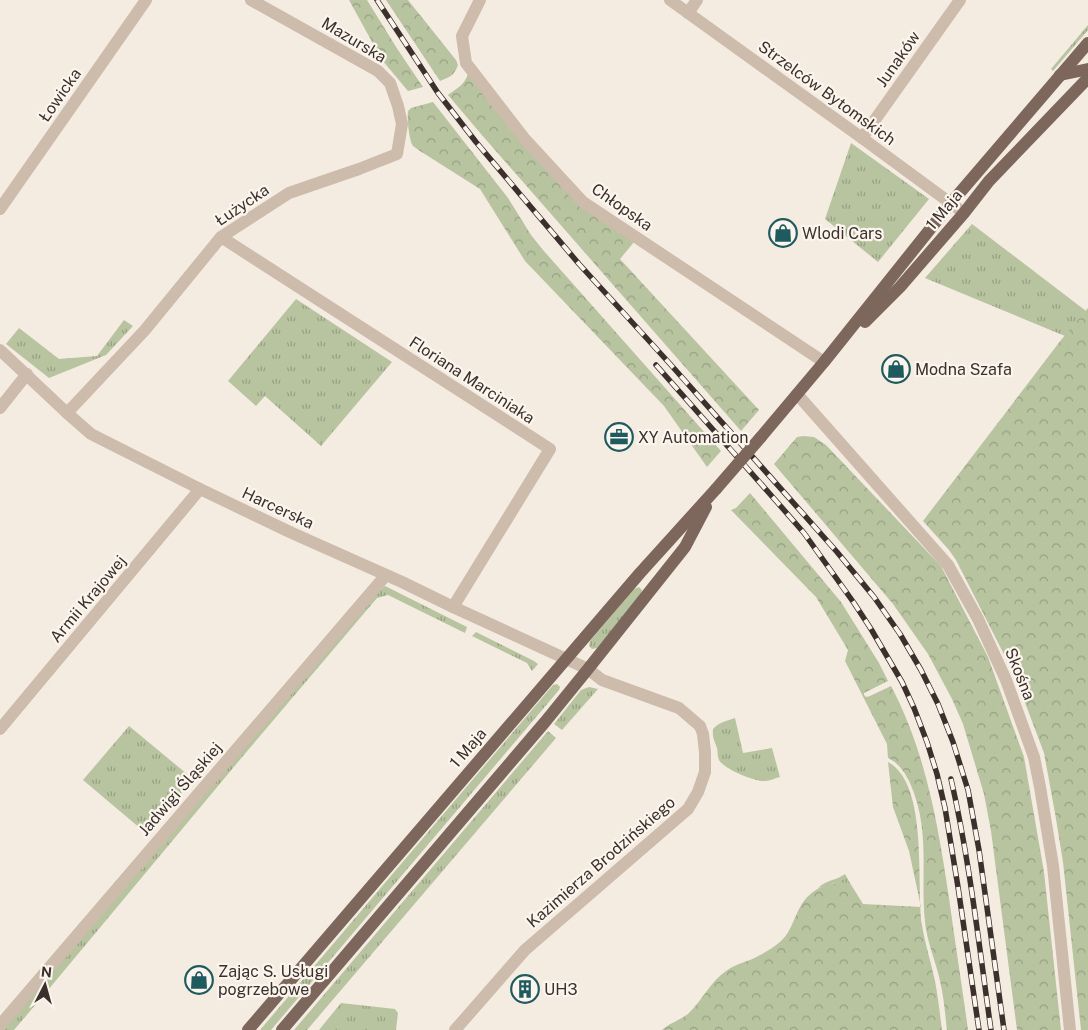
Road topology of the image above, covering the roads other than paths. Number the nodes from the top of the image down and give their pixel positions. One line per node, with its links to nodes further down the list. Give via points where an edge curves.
1 (146, 0): 15 (street, Łowicka)
2 (251, 0): 12 (street, Mazurska, via 378,71 390,84)
3 (480, 0): 19 (street, Chłopska, via 462,36 466,63 524,138 583,202)
4 (670, 0): 7 (street, Strzelców Bytomskich)
5 (697, 0): 7 (street)
6 (960, 0): 13 (street, Junaków)
7 (688, 13): 13 (street, Strzelców Bytomskich)
8 (1088, 43): 10 (main road, 1 Maja)
9 (1088, 69): 10 (main road)
10 (1060, 75): 14 (main road, 1 Maja)
11 (1088, 78): 16 (main road, 1 Maja, via 989,181)
12 (398, 106): 17 (street, Łużycka, via 402,124 397,154 289,193)
13 (862, 138): 14 (street, Strzelców Bytomskich)
14 (951, 203): 16 (street, Strzelców Bytomskich); 19 (main road, 1 Maja)
15 (0, 209)
16 (964, 213): 19 (main road, 1 Maja, via 900,287)
17 (221, 237): 23 (street, Łużycka, via 145,330); 27 (street, Floriana Marciniaka, via 550,450)
18 (0, 350): 20 (street, Harcerska)
19 (824, 362): 21 (main road, 1 Maja)
20 (27, 374): 22 (street); 23 (street, Harcerska)
21 (797, 394): 24 (main road, 1 Maja, bridge); 35 (street, Skośna, via 948,565 1006,680 1034,757 1053,866)
22 (0, 408)
23 (66, 413): 25 (street, Harcerska, via 91,434)
24 (716, 489): 28 (main road, 1 Maja); 29 (main road, 1 Maja, via 685,546)
25 (200, 490): 26 (street, Harcerska); 30 (street, Armii Krajowej)
26 (386, 574): 27 (street, Harcerska); 31 (street, Jadwigi Śląskiej)
27 (454, 607): 28 (street, Harcerska)
28 (566, 658): 29 (street, Kazimierza Brodzińskiego); 32 (main road, 1 Maja)
29 (588, 669): 33 (main road, 1 Maja); 34 (street, Kazimierza Brodzińskiego, via 602,680 679,708 700,726 705,772 698,792 688,809 525,950)
30 (0, 729)
31 (0, 1024)
32 (248, 1030)
33 (282, 1030)
34 (455, 1030)
35 (1070, 1030)

